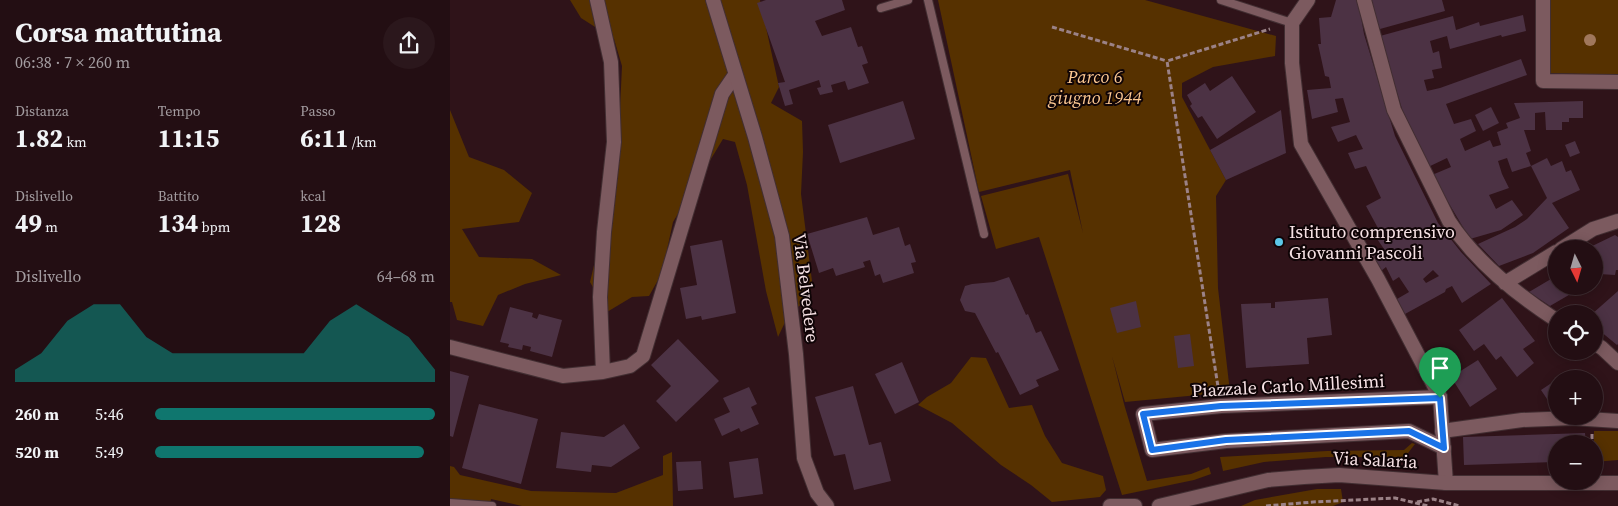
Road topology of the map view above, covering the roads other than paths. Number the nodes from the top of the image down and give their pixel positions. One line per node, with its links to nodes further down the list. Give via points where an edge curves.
1 (597, 0): 22 (street, via 611,62 614,142 600,298)
2 (713, 0): 11 (street, Via Belvedere)
3 (908, 0): 9 (lane)
4 (928, 0): 14 (lane)
5 (1222, 0): 10 (lane)
6 (1308, 0): 10 (street)
7 (1364, 0): 17 (street, via 1394,110 1423,172 1460,238)
8 (1543, 0): 12 (street, via 1543,80)
9 (881, 8)
10 (1292, 22): 23 (street, via 1292,62 1301,144 1378,279)
11 (735, 75): 22 (street, via 722,94 644,356 630,366); 32 (street, Via Belvedere, via 782,236 804,458 817,493)
12 (1618, 82)
13 (1618, 221): 15 (street, via 1593,229)
14 (984, 234)
15 (1575, 240)
16 (1548, 257): 17 (street)
17 (1505, 283): 18 (street)
18 (1548, 314)
19 (450, 347): 22 (street, via 563,376)
20 (1603, 349): 21 (street)
21 (1618, 363)
22 (603, 372)
23 (1440, 398): 25 (street); 26 (street, Piazzale Carlo Millesimi, via 1221,406 1143,414 1152,450 1226,440 1409,431)
24 (1618, 421): 25 (street, via 1572,418 1522,420)
25 (1442, 431): 26 (street)
26 (1444, 448): 27 (street)
27 (1446, 483): 28 (street, Via Salaria); 29 (street, Via Salaria, via 1338,475 1268,480)
28 (1618, 483)
29 (1221, 490): 35 (street, Via Salaria); 36 (street)
30 (450, 503): 31 (lane)
31 (492, 506)
32 (827, 506)
33 (1110, 506): 34 (street)
34 (1135, 506)
35 (1159, 506)
36 (1196, 506)

